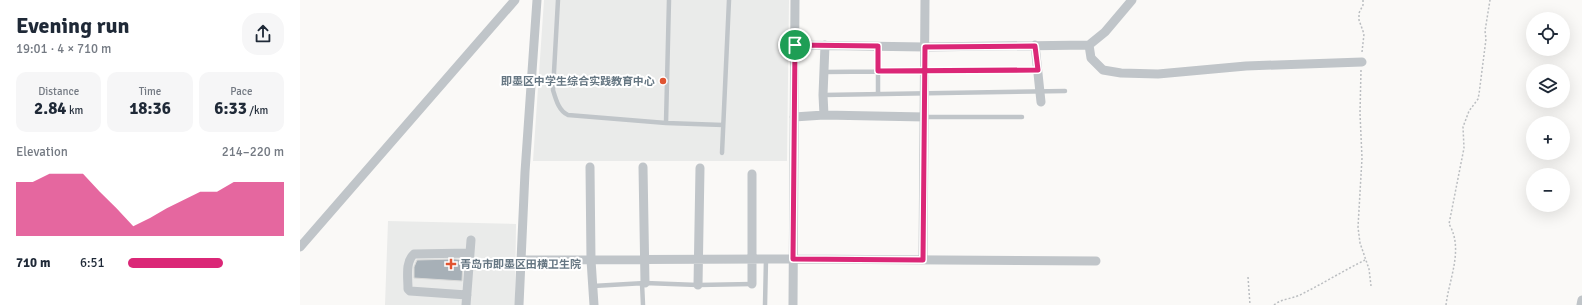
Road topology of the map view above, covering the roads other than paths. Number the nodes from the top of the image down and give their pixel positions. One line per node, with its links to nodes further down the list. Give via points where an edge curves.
1 (515, 0): 38 (street)
2 (537, 0): 44 (street)
3 (558, 0): 30 (lane, via 553,90 563,113 568,116)
4 (669, 0): 30 (lane)
5 (729, 0): 31 (lane)
6 (795, 0): 9 (street)
7 (925, 0): 14 (street)
8 (1132, 0): 11 (street, via 1105,32)
9 (795, 45): 10 (street); 27 (street)
10 (825, 45): 12 (street); 19 (street)
11 (1089, 45): 13 (street); 15 (street, via 1091,58 1103,70 1121,73 1158,74 1246,66)
12 (878, 46): 14 (street); 17 (lane)
13 (1035, 46): 14 (street); 16 (street)
14 (925, 47): 18 (street)
15 (1362, 62)
16 (1038, 70): 18 (lane); 21 (street)
17 (878, 71): 18 (lane); 19 (lane); 22 (lane)
18 (925, 71): 23 (street)
19 (824, 72): 24 (street)
20 (1065, 91): 21 (lane)
21 (1040, 92): 23 (lane); 25 (street)
22 (878, 94): 23 (lane); 24 (lane)
23 (925, 94): 28 (street)
24 (823, 95): 26 (street)
25 (1041, 102)
26 (824, 115): 27 (street); 28 (street)
27 (794, 117): 43 (street)
28 (925, 117): 29 (lane); 47 (street)
29 (1022, 117)
30 (666, 123): 31 (lane)
31 (723, 125): 32 (lane)
32 (722, 153)
33 (590, 167): 45 (street)
34 (643, 167): 46 (street)
35 (700, 168): 40 (street)
36 (752, 174): 41 (street)
37 (471, 240): 39 (street)
38 (300, 247)
39 (470, 253): 53 (street); 53 (street, via 414,254 408,262 410,291)
40 (699, 259): 41 (street); 46 (street); 51 (street)
41 (752, 259): 42 (street); 50 (street)
42 (766, 259): 43 (street); 59 (lane)
43 (793, 259): 47 (street); 60 (street)
44 (521, 260): 45 (street); 56 (street)
45 (591, 260): 46 (street); 52 (street)
46 (644, 260): 49 (street)
47 (923, 260): 48 (street)
48 (1096, 261)
49 (643, 283): 51 (lane); 52 (lane); 58 (lane)
50 (752, 284): 51 (lane)
51 (698, 285)
52 (593, 286): 57 (street)
53 (467, 295): 55 (street)
54 (1582, 300): 61 (street)
55 (466, 305)
56 (519, 305)
57 (594, 305)
58 (643, 305)
59 (765, 305)
60 (793, 305)
61 (1582, 305)

